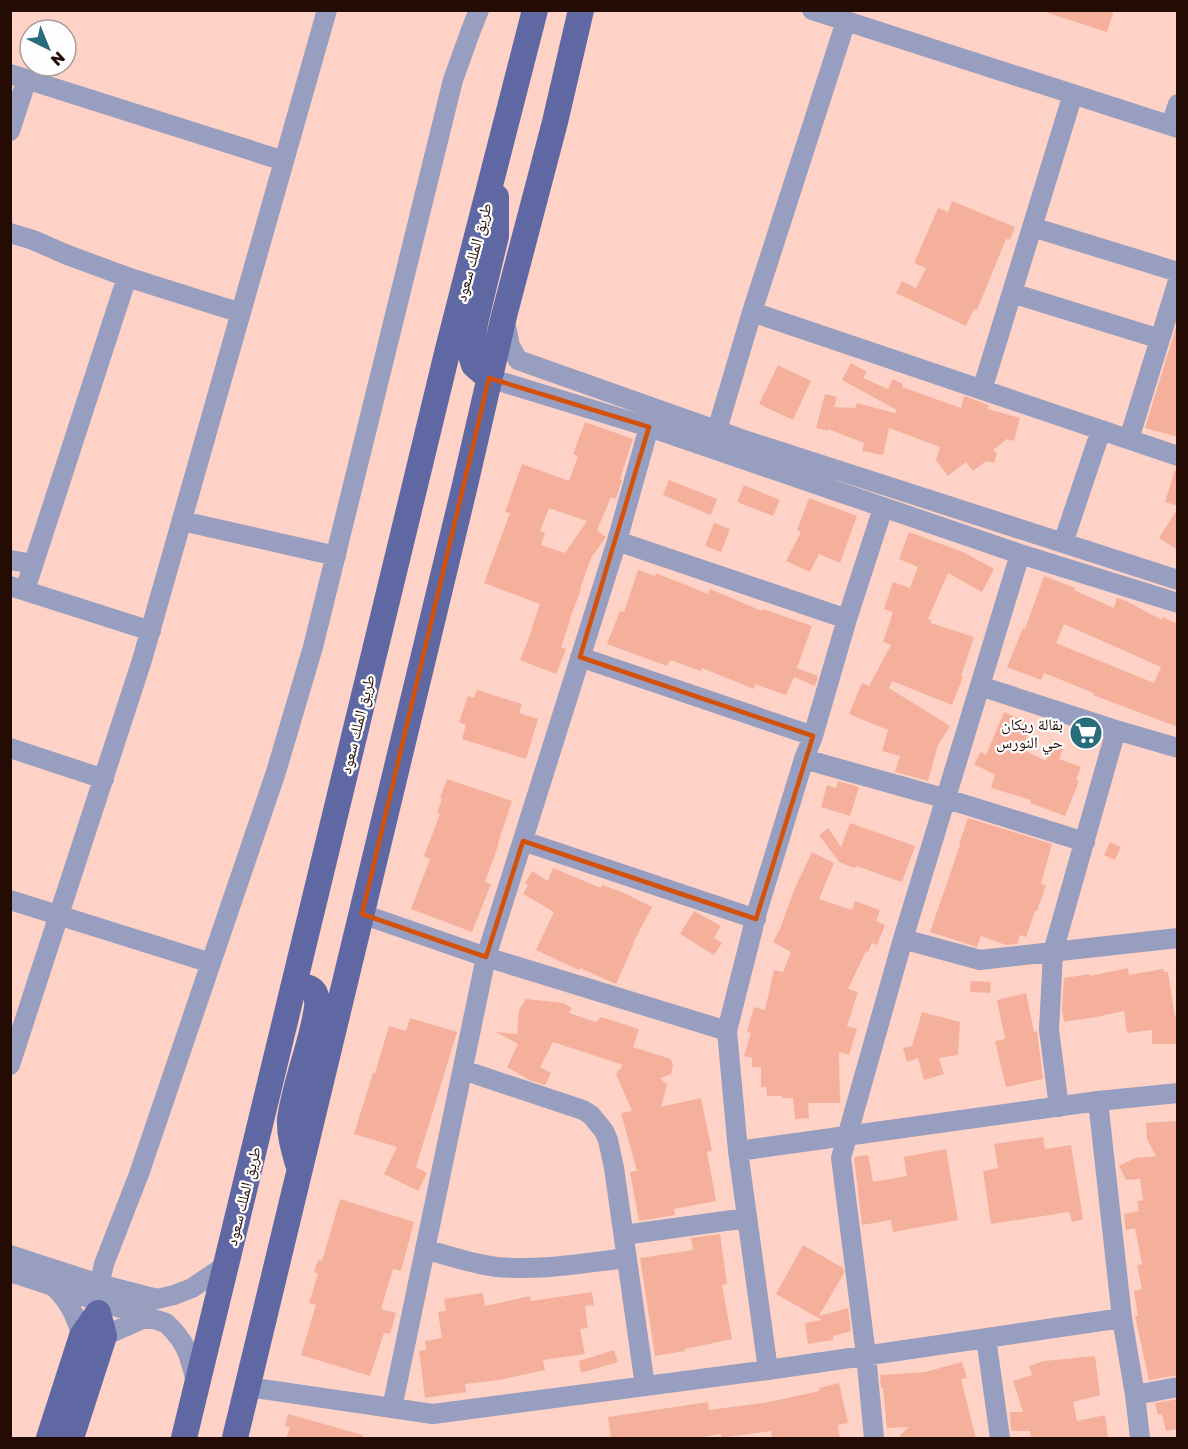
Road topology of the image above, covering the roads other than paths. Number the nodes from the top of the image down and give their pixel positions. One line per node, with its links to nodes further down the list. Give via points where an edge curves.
1 (327, 10): 16 (street)
2 (466, 10): 10 (street)
3 (479, 10): 10 (street)
4 (535, 10): 13 (main road, طريق الملك سعود)
5 (581, 10): 25 (main road)
6 (812, 10): 7 (street)
7 (846, 21): 11 (street); 23 (street)
8 (19, 78): 15 (street)
9 (22, 78): 16 (street)
10 (453, 80): 40 (street)
11 (1073, 94): 14 (street); 17 (street)
12 (1178, 104): 14 (street)
13 (508, 120): 27 (main road, via 495,204 496,236 472,339 474,365); 68 (main road, طريق الملك سعود, via 448,349)
14 (1174, 127)
15 (10, 131)
16 (284, 161): 24 (street)
17 (1032, 227): 19 (street); 22 (street)
18 (10, 233): 20 (street)
19 (1178, 272)
20 (127, 277): 24 (street); 42 (street)
21 (1178, 281): 26 (street)
22 (1012, 293): 26 (street); 28 (street)
23 (752, 312): 28 (street); 31 (street)
24 (241, 313): 36 (street)
25 (504, 316): 27 (main road); 29 (street, via 510,346 518,360)
26 (1160, 339): 33 (street)
27 (489, 378): 30 (street); 60 (main road)
28 (982, 390): 32 (street)
29 (650, 407): 30 (street); 31 (street)
30 (649, 427): 35 (street); 37 (street)
31 (717, 430): 38 (street)
32 (1101, 430): 33 (street); 38 (street)
33 (1129, 439): 34 (street)
34 (1178, 456)
35 (883, 508): 39 (street); 46 (street)
36 (182, 521): 40 (street); 47 (street)
37 (617, 541): 46 (street); 48 (street)
38 (1063, 543): 43 (street)
39 (1020, 554): 45 (street); 49 (street)
40 (336, 556): 67 (street, via 276,772)
41 (10, 560): 42 (street)
42 (33, 564): 44 (street)
43 (1178, 580)
44 (18, 588): 47 (street)
45 (1178, 603)
46 (847, 619): 51 (street)
47 (151, 631): 55 (street)
48 (580, 657): 51 (street); 57 (street)
49 (980, 686): 50 (street); 56 (street)
50 (1116, 730): 53 (street); 58 (street)
51 (813, 736): 54 (street)
52 (10, 748): 55 (street)
53 (1178, 748)
54 (804, 759): 56 (street); 62 (street)
55 (104, 779): 61 (street)
56 (947, 799): 58 (street); 64 (street)
57 (523, 841): 62 (street); 66 (street)
58 (1085, 842): 65 (street)
59 (10, 900): 61 (street)
60 (362, 914): 66 (street); 77 (main road)
61 (59, 915): 67 (street); 70 (street)
62 (756, 919): 69 (street)
63 (1178, 938): 65 (street)
64 (903, 939): 65 (street, via 980,960); 75 (street)
65 (1053, 952): 74 (street, via 1049,1030)
66 (486, 957): 69 (street); 71 (street)
67 (211, 963): 80 (street)
68 (293, 988): 77 (main road, via 306,987 317,997 290,1120); 84 (main road, طريق الملك سعود)
69 (727, 1031): 76 (street)
70 (10, 1065)
71 (463, 1070): 79 (street, via 574,1106 598,1123 608,1140); 81 (street)
72 (1178, 1093): 73 (street)
73 (1098, 1101): 74 (street); 89 (street)
74 (1059, 1107): 75 (street)
75 (847, 1136): 76 (street); 92 (street, via 842,1158)
76 (738, 1151): 78 (street)
77 (300, 1170): 96 (main road)
78 (747, 1218): 79 (street); 93 (street)
79 (624, 1235): 83 (street)
80 (111, 1248): 86 (street, via 99,1259); 88 (street, via 101,1275)
81 (425, 1249): 83 (street, via 517,1268); 99 (street)
82 (10, 1255): 86 (street)
83 (627, 1258): 95 (street)
84 (226, 1265): 87 (street, via 192,1288); 94 (main road, طريق الملك سعود)
85 (10, 1272): 86 (street)
86 (57, 1279): 88 (street); 88 (street, via 71,1308)
87 (156, 1299): 88 (street); 90 (street)
88 (96, 1313): 90 (street); 90 (street); 100 (main road); 101 (main road)
89 (1122, 1318): 91 (street); 98 (street)
90 (156, 1319): 94 (street, via 177,1333 187,1349)
91 (987, 1338): 92 (street); 105 (street)
92 (867, 1355): 93 (street); 104 (street)
93 (768, 1370): 95 (street)
94 (197, 1385): 102 (main road, طريق الملك سعود)
95 (645, 1386): 99 (street, via 433,1414)
96 (248, 1387): 99 (street); 103 (main road)
97 (1178, 1387): 98 (street)
98 (1135, 1395): 106 (street)
99 (392, 1408)
100 (49, 1438)
101 (71, 1438)
102 (184, 1438)
103 (235, 1438)
104 (874, 1438)
105 (1000, 1438)
106 (1140, 1438)

